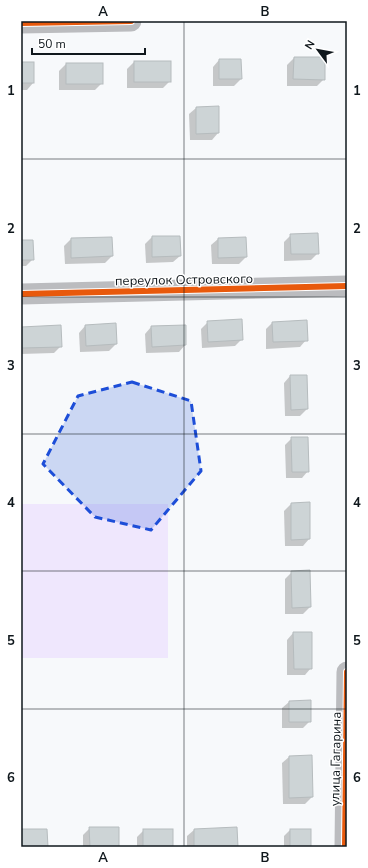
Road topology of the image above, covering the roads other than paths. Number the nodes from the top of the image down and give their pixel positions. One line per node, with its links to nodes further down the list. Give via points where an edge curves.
1 (107, 21): 2 (street); 3 (street)
2 (131, 21)
3 (21, 24)
4 (347, 286): 5 (street, переулок Островского)
5 (21, 294)
6 (347, 672): 7 (street, улица Гагарина)
7 (345, 847)

